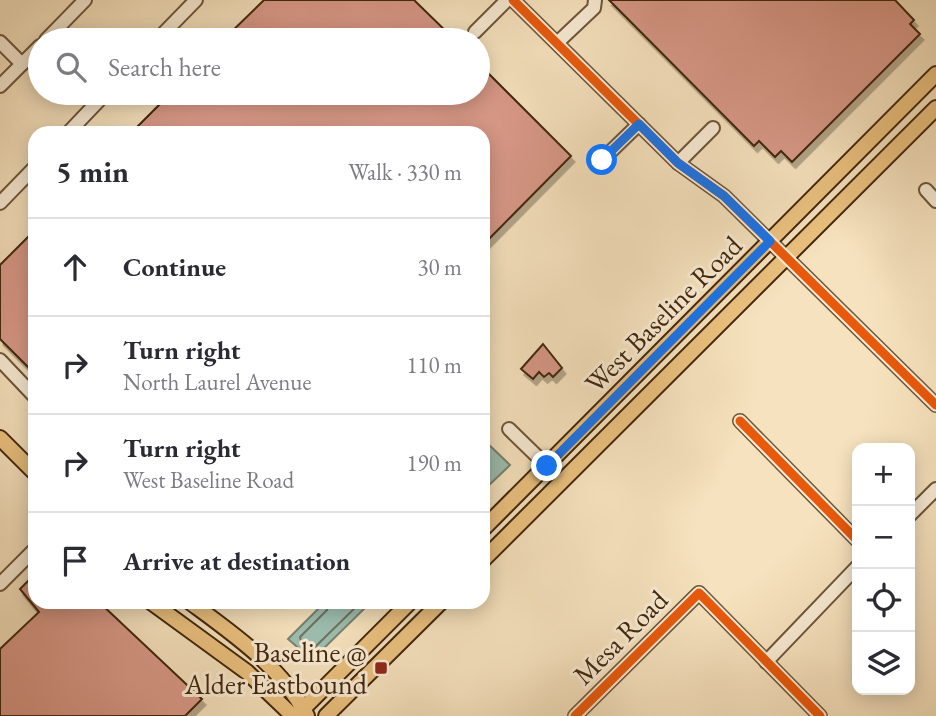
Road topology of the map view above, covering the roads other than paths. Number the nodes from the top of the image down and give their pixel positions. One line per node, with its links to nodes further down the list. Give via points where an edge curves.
1 (85, 0): 6 (street)
2 (195, 0): 7 (street)
3 (507, 0): 8 (street)
4 (513, 0): 10 (street)
5 (595, 0): 10 (street, via 594,8)
6 (58, 28)
7 (168, 28)
8 (479, 28)
9 (0, 42): 12 (street)
10 (557, 43): 17 (street)
11 (28, 58): 12 (street)
12 (22, 64): 14 (street)
13 (936, 74): 26 (main road, West Baseline Road)
14 (0, 86)
15 (95, 105): 18 (street)
16 (936, 108): 26 (main road)
17 (639, 124): 20 (street); 21 (street)
18 (75, 126)
19 (713, 128): 21 (street)
20 (602, 160)
21 (678, 163): 26 (street, via 724,196)
22 (28, 174): 25 (street)
23 (926, 190): 24 (street)
24 (936, 201)
25 (0, 203)
26 (779, 250): 29 (street); 34 (main road, West Baseline Road); 39 (main road)
27 (0, 360): 28 (street)
28 (28, 390)
29 (936, 405)
30 (740, 421): 38 (street)
31 (509, 429): 34 (street)
32 (0, 438): 33 (main road)
33 (28, 461)
34 (547, 466): 37 (main road, West Baseline Road)
35 (936, 489): 36 (street)
36 (915, 510)
37 (490, 522)
38 (852, 535)
39 (490, 553)
40 (28, 556): 42 (street)
41 (855, 569): 47 (street)
42 (0, 584)
43 (161, 609): 48 (main road)
44 (204, 609): 48 (main road, via 294,692)
45 (403, 609): 48 (main road)
46 (433, 609): 49 (main road)
47 (766, 662): 50 (street, Mesa Road, via 699,593); 51 (street)
48 (300, 714)
49 (326, 716)
50 (575, 716)
51 (820, 716)

